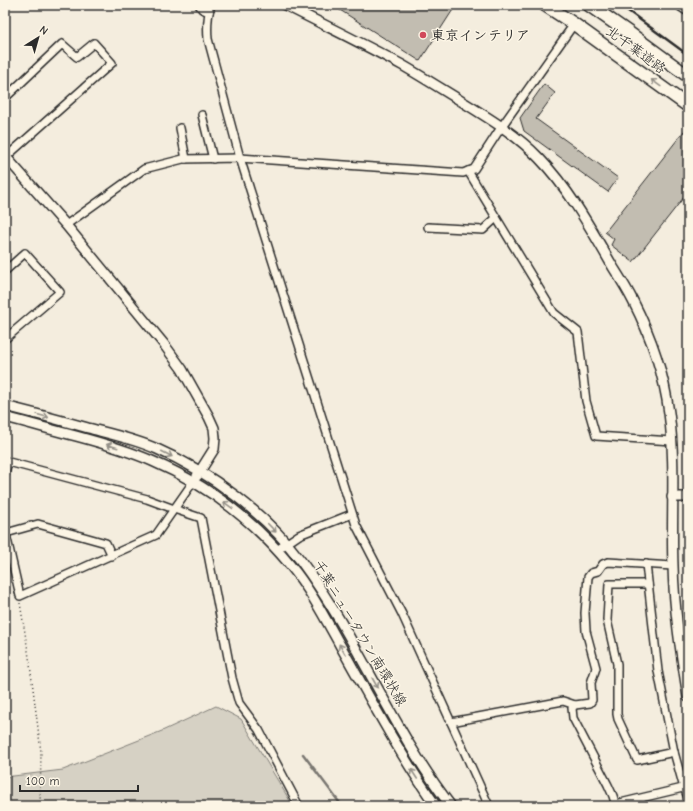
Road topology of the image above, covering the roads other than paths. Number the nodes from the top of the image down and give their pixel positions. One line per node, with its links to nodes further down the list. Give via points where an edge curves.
1 (198, 5): 6 (street, via 202,9)
2 (285, 5): 13 (street, via 401,65)
3 (545, 5): 8 (highway, 北千葉道路)
4 (588, 5): 9 (highway, 北千葉道路)
5 (682, 5): 7 (highway)
6 (210, 8): 17 (street, via 208,39)
7 (688, 9)
8 (574, 24): 11 (highway, 北千葉道路, one-way to 8); 13 (street)
9 (688, 76)
10 (5, 98): 15 (street, via 62,44 77,57 94,43 112,63)
11 (688, 106)
12 (202, 115): 16 (street)
13 (502, 126): 19 (street, via 474,168); 27 (street, via 539,158 563,186 632,300 644,324 664,385)
14 (180, 128): 18 (street)
15 (6, 157): 21 (street)
16 (213, 158): 17 (street); 18 (street)
17 (240, 158): 19 (street, via 463,173); 35 (street)
18 (186, 159): 21 (street, via 144,169)
19 (468, 171): 20 (street)
20 (496, 218): 22 (street, via 483,230); 27 (street, via 554,313 578,332 586,401 596,436)
21 (66, 225): 29 (street, via 169,350 209,417 214,428 214,449)
22 (428, 227)
23 (5, 271): 24 (street, via 25,253 60,292)
24 (5, 338)
25 (5, 406): 29 (street, 千葉ニュータウン南環状線, one-way to 29, via 127,438 158,449)
26 (5, 417): 31 (street, 千葉ニュータウン南環状線, one-way to 26, via 152,460 124,450)
27 (672, 441): 32 (street)
28 (7, 461): 30 (street); 34 (street, via 147,499)
29 (200, 472): 31 (street); 37 (street, 千葉ニュータウン南環状線, one-way to 37, via 258,514)
30 (5, 474)
31 (193, 482): 34 (street); 38 (street, 千葉ニュータウン南環状線, one-way to 31, via 250,522)
32 (672, 497): 33 (street); 41 (street)
33 (688, 497)
34 (174, 509): 39 (street, via 156,535); 51 (street, via 201,518 239,703 259,730)
35 (352, 514): 37 (street, via 299,535); 46 (street, via 402,614)
36 (5, 531): 39 (street, via 38,524 106,543); 39 (street, via 20,596)
37 (286, 543): 38 (street); 53 (street, 千葉ニュータウン南環状線, one-way to 53, via 319,587 416,755)
38 (277, 550): 52 (street, 千葉ニュータウン南環状線, one-way to 38, via 404,758 310,592)
39 (112, 556)
40 (646, 564): 41 (street); 42 (street); 45 (street, via 608,562 589,575 586,631 596,670 591,683 592,700 590,703)
41 (673, 566): 43 (street, via 674,605)
42 (648, 584): 47 (street, via 658,671); 47 (street, via 609,584 606,620 617,664 617,714 637,760)
43 (684, 642): 44 (street)
44 (688, 697)
45 (575, 705): 46 (street, via 563,701); 50 (street, via 572,708 573,718)
46 (451, 722): 54 (street)
47 (674, 752): 48 (street)
48 (686, 787): 49 (street); 50 (street)
49 (688, 797)
50 (616, 805)
51 (299, 806)
52 (436, 806)
53 (451, 806)
54 (489, 806)

